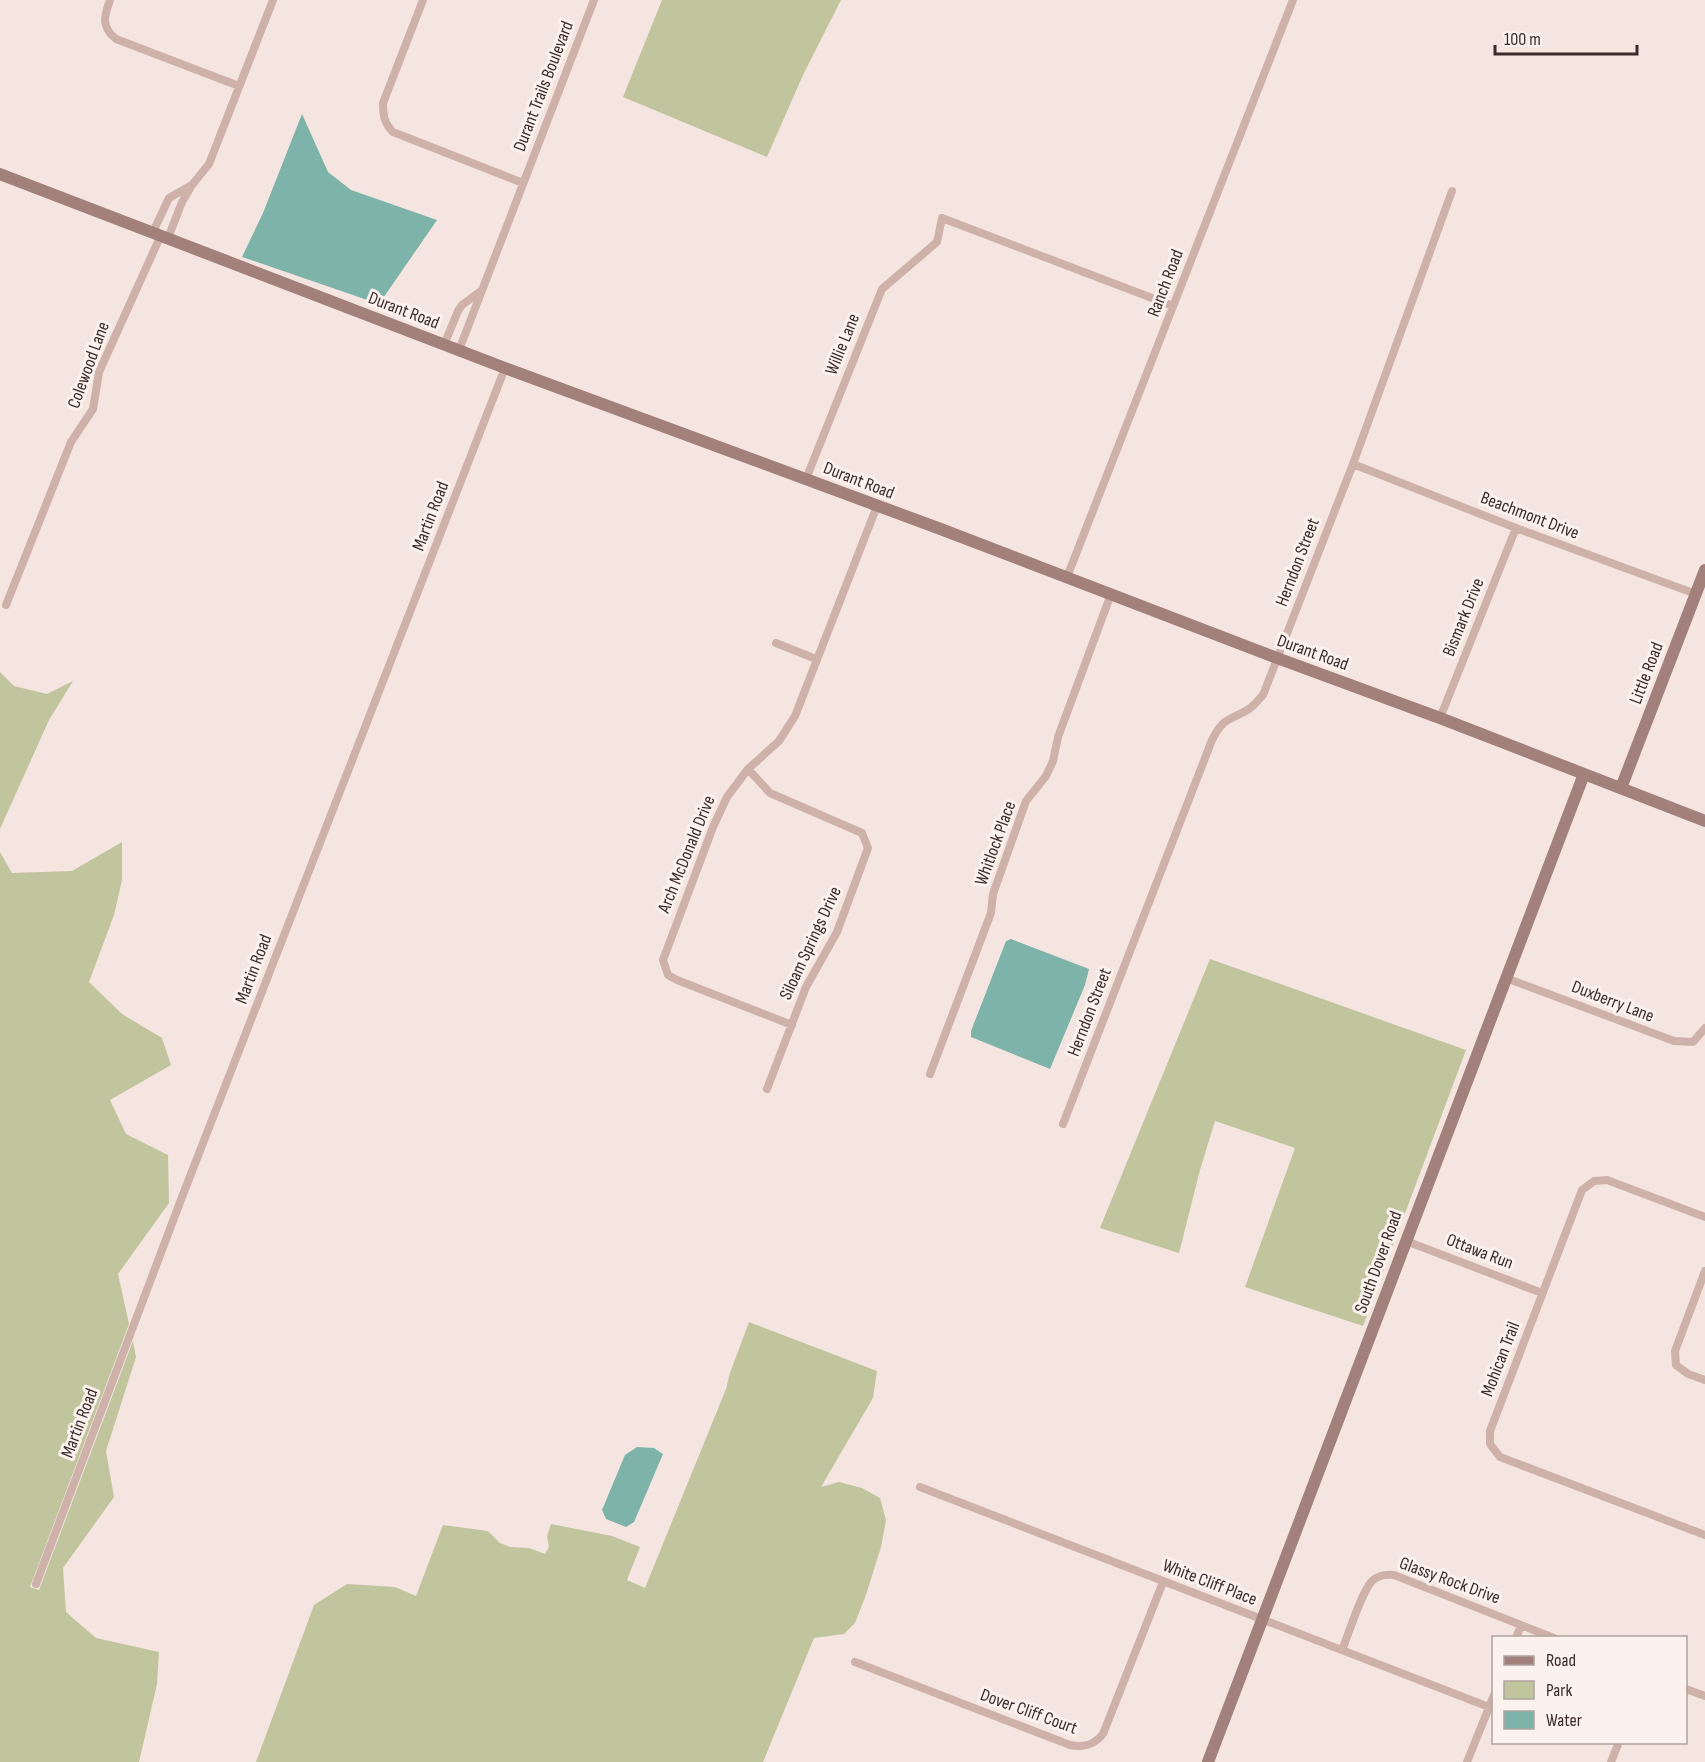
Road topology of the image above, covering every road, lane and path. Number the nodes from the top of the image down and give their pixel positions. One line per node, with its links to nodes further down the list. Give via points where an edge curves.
1 (110, 0): 6 (street, via 104,20 106,30 116,39)
2 (273, 0): 6 (street, Colewood Lane)
3 (423, 0): 8 (street, via 383,103 387,126 393,132)
4 (594, 0): 8 (street, Durant Trails Boulevard)
5 (1293, 0): 13 (street, Ranch Road)
6 (239, 86): 9 (street, Colewood Lane, via 209,164)
7 (0, 174): 11 (street, Durant Road)
8 (523, 183): 12 (street, Durant Trails Boulevard)
9 (192, 185): 11 (street, Colewood Lane); 11 (street, Colewood Lane, via 169,198)
10 (1452, 191): 17 (street, Herndon Street)
11 (161, 235): 14 (street, Durant Road); 25 (street, Colewood Lane, via 99,372 93,409 71,442)
12 (482, 290): 14 (street, via 462,304); 15 (street, Durant Trails Boulevard)
13 (1173, 306): 18 (street, Willie Lane, via 942,218 937,242 882,289); 22 (street, Ranch Road)
14 (444, 345): 15 (street, Durant Road)
15 (459, 350): 16 (street, Durant Road)
16 (506, 368): 18 (street, Durant Road); 48 (street, Martin Road, via 182,1197)
17 (1353, 464): 20 (street, Beachmont Drive); 27 (street, Herndon Street)
18 (806, 479): 19 (street, Durant Road)
19 (877, 506): 22 (street, Durant Road); 28 (street, Arch McDonald Drive)
20 (1516, 528): 24 (street, Beachmont Drive); 29 (street, Bismark Drive)
21 (1705, 570): 24 (street, Little Road)
22 (1067, 577): 23 (street, Durant Road)
23 (1111, 594): 27 (street, Durant Road); 37 (street, Whitlock Place, via 1058,736 1053,761 1026,801 993,894 991,913)
24 (1696, 594): 32 (street, Little Road)
25 (6, 605)
26 (776, 643): 28 (street)
27 (1277, 658): 29 (street, Durant Road); 39 (street, Herndon Street, via 1263,695 1250,709 1229,717 1217,729)
28 (816, 659): 30 (street, Arch McDonald Drive, via 789,728)
29 (1440, 718): 31 (street, Durant Road)
30 (748, 769): 35 (street, Siloam Springs Drive, via 770,793 862,833 868,849 837,932 806,987); 35 (street, Arch McDonald Drive, via 727,797 713,827 663,966 677,981)
31 (1584, 774): 32 (street, Durant Road); 34 (street, South Dover Road)
32 (1621, 788): 33 (street, Durant Road)
33 (1705, 821)
34 (1506, 978): 36 (street, Duxberry Lane, via 1674,1041 1693,1042); 41 (street, South Dover Road)
35 (792, 1025): 38 (street, Siloam Springs Drive)
36 (1705, 1028)
37 (930, 1074)
38 (767, 1089)
39 (1063, 1124)
40 (1705, 1217): 43 (street, Mohican Trail, via 1607,1180 1594,1181 1582,1190)
41 (1406, 1241): 43 (street, Ottawa Run); 49 (street, South Dover Road)
42 (1705, 1271): 44 (street, via 1675,1351 1676,1365)
43 (1542, 1293): 46 (street, Mohican Trail, via 1490,1431 1490,1444 1500,1457)
44 (1705, 1380)
45 (920, 1487): 47 (street, White Cliff Place)
46 (1705, 1535)
47 (1162, 1581): 49 (street, White Cliff Place); 54 (street, Dover Cliff Court, via 1103,1734 1088,1746 1070,1745)
48 (36, 1584)
49 (1262, 1620): 53 (street, White Cliff Place); 60 (street, South Dover Road)
50 (1521, 1625): 51 (street); 52 (street, Glassy Rock Drive); 53 (street, Glassy Rock Drive, via 1387,1574 1372,1581 1366,1591)
51 (1517, 1636)
52 (1549, 1636)
53 (1342, 1650): 58 (street, White Cliff Place)
54 (855, 1662)
55 (1687, 1689): 56 (street)
56 (1705, 1696)
57 (1492, 1700): 58 (street)
58 (1489, 1707): 61 (street)
59 (1619, 1744): 62 (street)
60 (1208, 1762)
61 (1467, 1762)
62 (1611, 1762)

